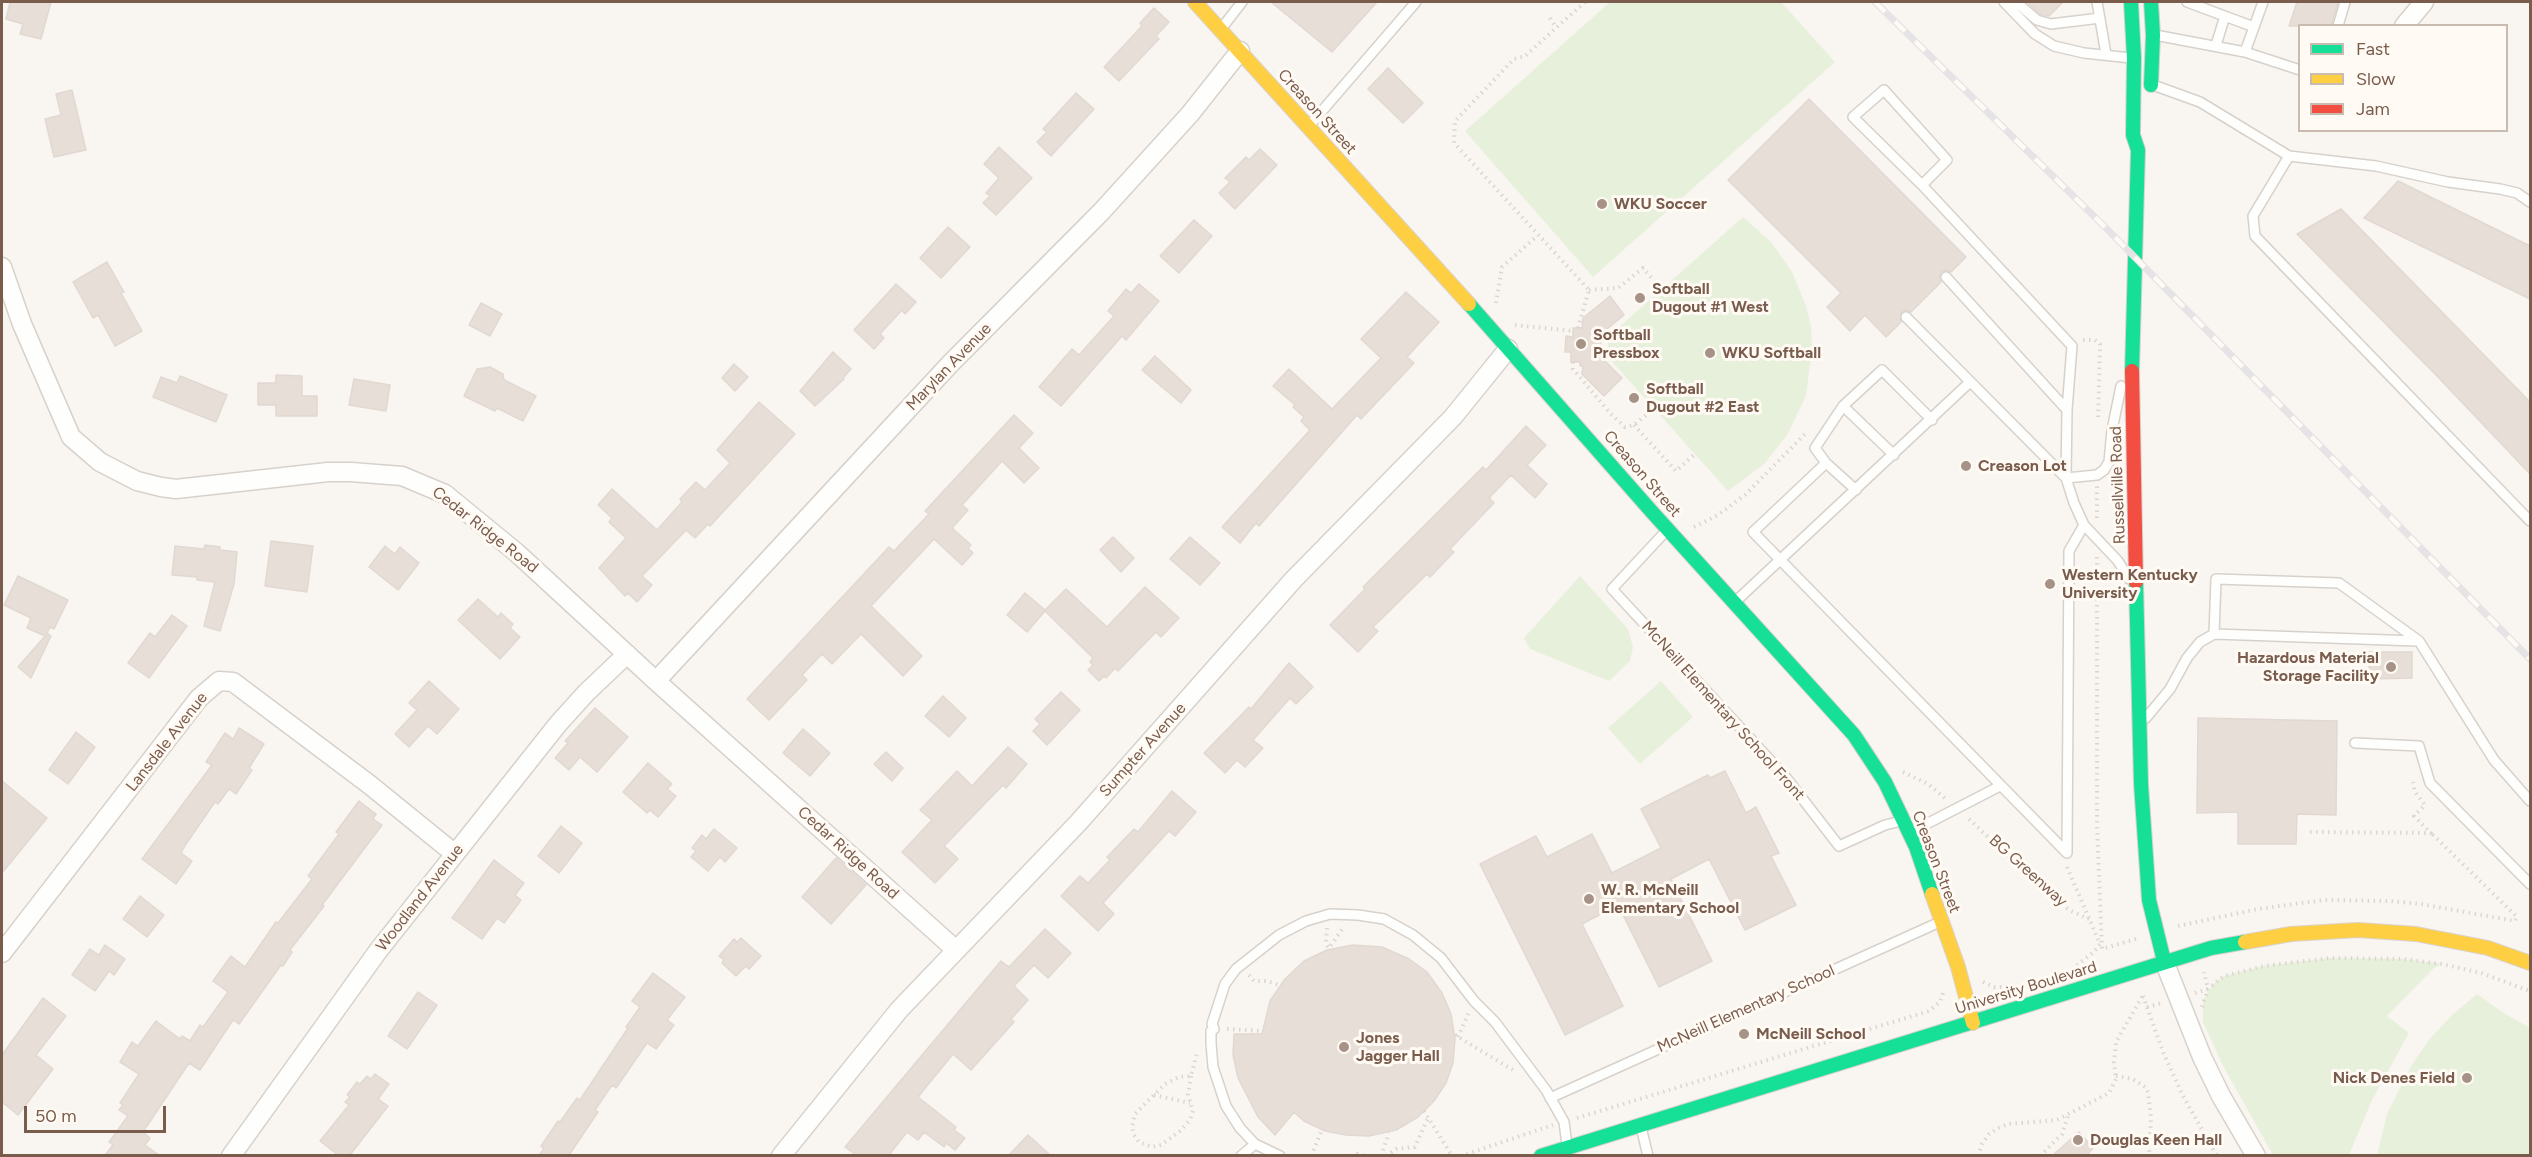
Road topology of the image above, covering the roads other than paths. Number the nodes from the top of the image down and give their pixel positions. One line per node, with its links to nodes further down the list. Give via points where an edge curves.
1 (1195, 2): 18 (main road, Creason Street)
2 (1242, 2): 18 (lane)
3 (1416, 2): 28 (lane)
4 (2004, 2): 23 (lane, via 2035,34 2054,45)
5 (2016, 2): 14 (lane, via 2037,20 2051,24)
6 (2097, 2): 14 (lane)
7 (2131, 2): 24 (main road, Russellville Road)
8 (2151, 2): 19 (main road)
9 (2187, 2): 13 (lane)
10 (2263, 2): 17 (lane)
11 (2345, 2): 15 (lane)
12 (2424, 2): 16 (street)
13 (2225, 16): 17 (lane); 20 (lane)
14 (2100, 18): 23 (lane)
15 (2338, 24)
16 (2406, 24)
17 (2254, 27): 22 (lane)
18 (1221, 29): 21 (main road, Creason Street)
19 (2153, 35): 20 (lane); 26 (main road)
20 (2216, 45): 22 (lane)
21 (1240, 51): 28 (main road, Creason Street); 55 (street, Marylan Avenue, via 1190,114 1110,202 950,364)
22 (2245, 52): 25 (lane)
23 (2106, 54): 24 (lane)
24 (2134, 58): 29 (main road, Russellville Road, via 2133,135)
25 (2298, 68)
26 (2151, 90): 30 (lane, via 2200,102)
27 (2147, 125): 29 (main road, Russellville Road)
28 (1309, 126): 37 (main road, Creason Street)
29 (2138, 150): 36 (main road, Russellville Road)
30 (2289, 156): 32 (lane, via 2376,166 2500,189 2517,193); 46 (lane, via 2253,216 2255,236)
31 (1922, 185): 31 (lane, via 1852,117 1884,90 1947,160); 40 (lane, via 2072,346)
32 (2530, 202)
33 (2, 267): 54 (street, Cedar Ridge Road, via 71,437 100,462 137,481 177,489 328,472 386,473 415,480 445,494 517,553)
34 (1946, 277): 40 (lane)
35 (1906, 317): 38 (lane)
36 (2131, 343): 44 (lane, via 2109,462 2097,475); 50 (main road, Russellville Road)
37 (1508, 349): 48 (main road, Creason Street); 64 (street, Sumpter Avenue, via 1453,417 1294,579 1071,831)
38 (1970, 382): 41 (lane); 44 (lane)
39 (1844, 406): 41 (lane, via 1882,370); 42 (lane); 43 (lane, via 1815,448)
40 (2067, 410): 44 (lane)
41 (1932, 420): 42 (lane)
42 (1894, 455): 45 (lane)
43 (1826, 463): 45 (lane); 49 (lane, via 1752,532)
44 (2066, 477): 47 (lane)
45 (1856, 490): 49 (lane)
46 (2530, 521)
47 (2084, 525): 50 (lane, via 2118,561); 58 (lane, via 2069,551 2067,853)
48 (1668, 529): 51 (main road, Creason Street); 60 (lane, McNeill Elementary School Front, via 1612,589 1784,775 1839,846 1885,825)
49 (1779, 562): 51 (lane); 58 (lane)
50 (2138, 597): 56 (main road, Russellville Road)
51 (1735, 603): 60 (main road, Creason Street, via 1854,735 1885,782)
52 (2214, 634): 53 (lane); 53 (lane, via 2216,579 2339,583); 56 (lane, via 2200,642 2170,689)
53 (2419, 641): 59 (lane, via 2494,760)
54 (627, 654): 55 (street, Cedar Ridge Road); 61 (street, Woodland Avenue, via 558,724)
55 (656, 681): 64 (street, Cedar Ridge Road)
56 (2140, 724): 66 (main road, Russellville Road, via 2148,893)
57 (2355, 743): 62 (lane, via 2419,746 2430,783)
58 (2000, 786): 60 (lane)
59 (2530, 801)
60 (1907, 827): 63 (main road, Creason Street)
61 (455, 854): 65 (street, Lansdale Avenue, via 233,682 219,681 199,698); 73 (street, Woodland Avenue, via 378,951)
62 (2530, 884)
63 (1942, 921): 68 (main road, Creason Street); 69 (lane, McNeill Elementary School)
64 (956, 950): 74 (street, Sumpter Avenue, via 866,1048)
65 (2, 952)
66 (2164, 961): 67 (main road, University Boulevard, via 2257,939 2358,930 2451,940); 68 (main road, University Boulevard); 79 (street, via 2221,1096)
67 (2530, 963)
68 (1972, 1023): 70 (main road, University Boulevard)
69 (1550, 1098): 71 (lane, via 1441,958 1413,935 1384,919 1326,915 1279,935 1240,966 1217,1002 1211,1043 1218,1086 1240,1128); 72 (lane, via 1564,1122)
70 (1640, 1125): 72 (main road, University Boulevard); 78 (lane)
71 (1255, 1144): 75 (lane); 76 (lane)
72 (1567, 1147): 77 (main road, University Boulevard)
73 (231, 1155)
74 (781, 1155)
75 (1241, 1155)
76 (1280, 1155)
77 (1541, 1155)
78 (1648, 1155)
79 (2256, 1155)

